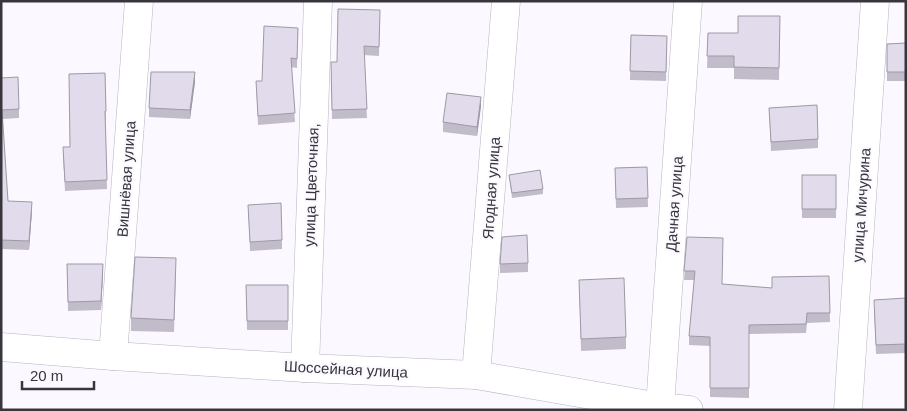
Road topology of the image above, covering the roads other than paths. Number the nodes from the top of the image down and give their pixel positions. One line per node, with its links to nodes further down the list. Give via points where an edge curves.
1 (139, 1): 7 (street, Вишнёвая улица)
2 (318, 1): 8 (street, улица Цветочная,)
3 (506, 1): 9 (street, Ягодная улица)
4 (688, 1): 10 (street, Дачная улица)
5 (875, 1): 12 (street, улица Мичурина)
6 (1, 347): 7 (street, Шоссейная улица)
7 (113, 356): 8 (street, Шоссейная улица)
8 (304, 368): 9 (street, Шоссейная улица)
9 (476, 375): 10 (street, Шоссейная улица)
10 (660, 407): 11 (street, Шоссейная улица)
11 (689, 410)
12 (848, 410)

